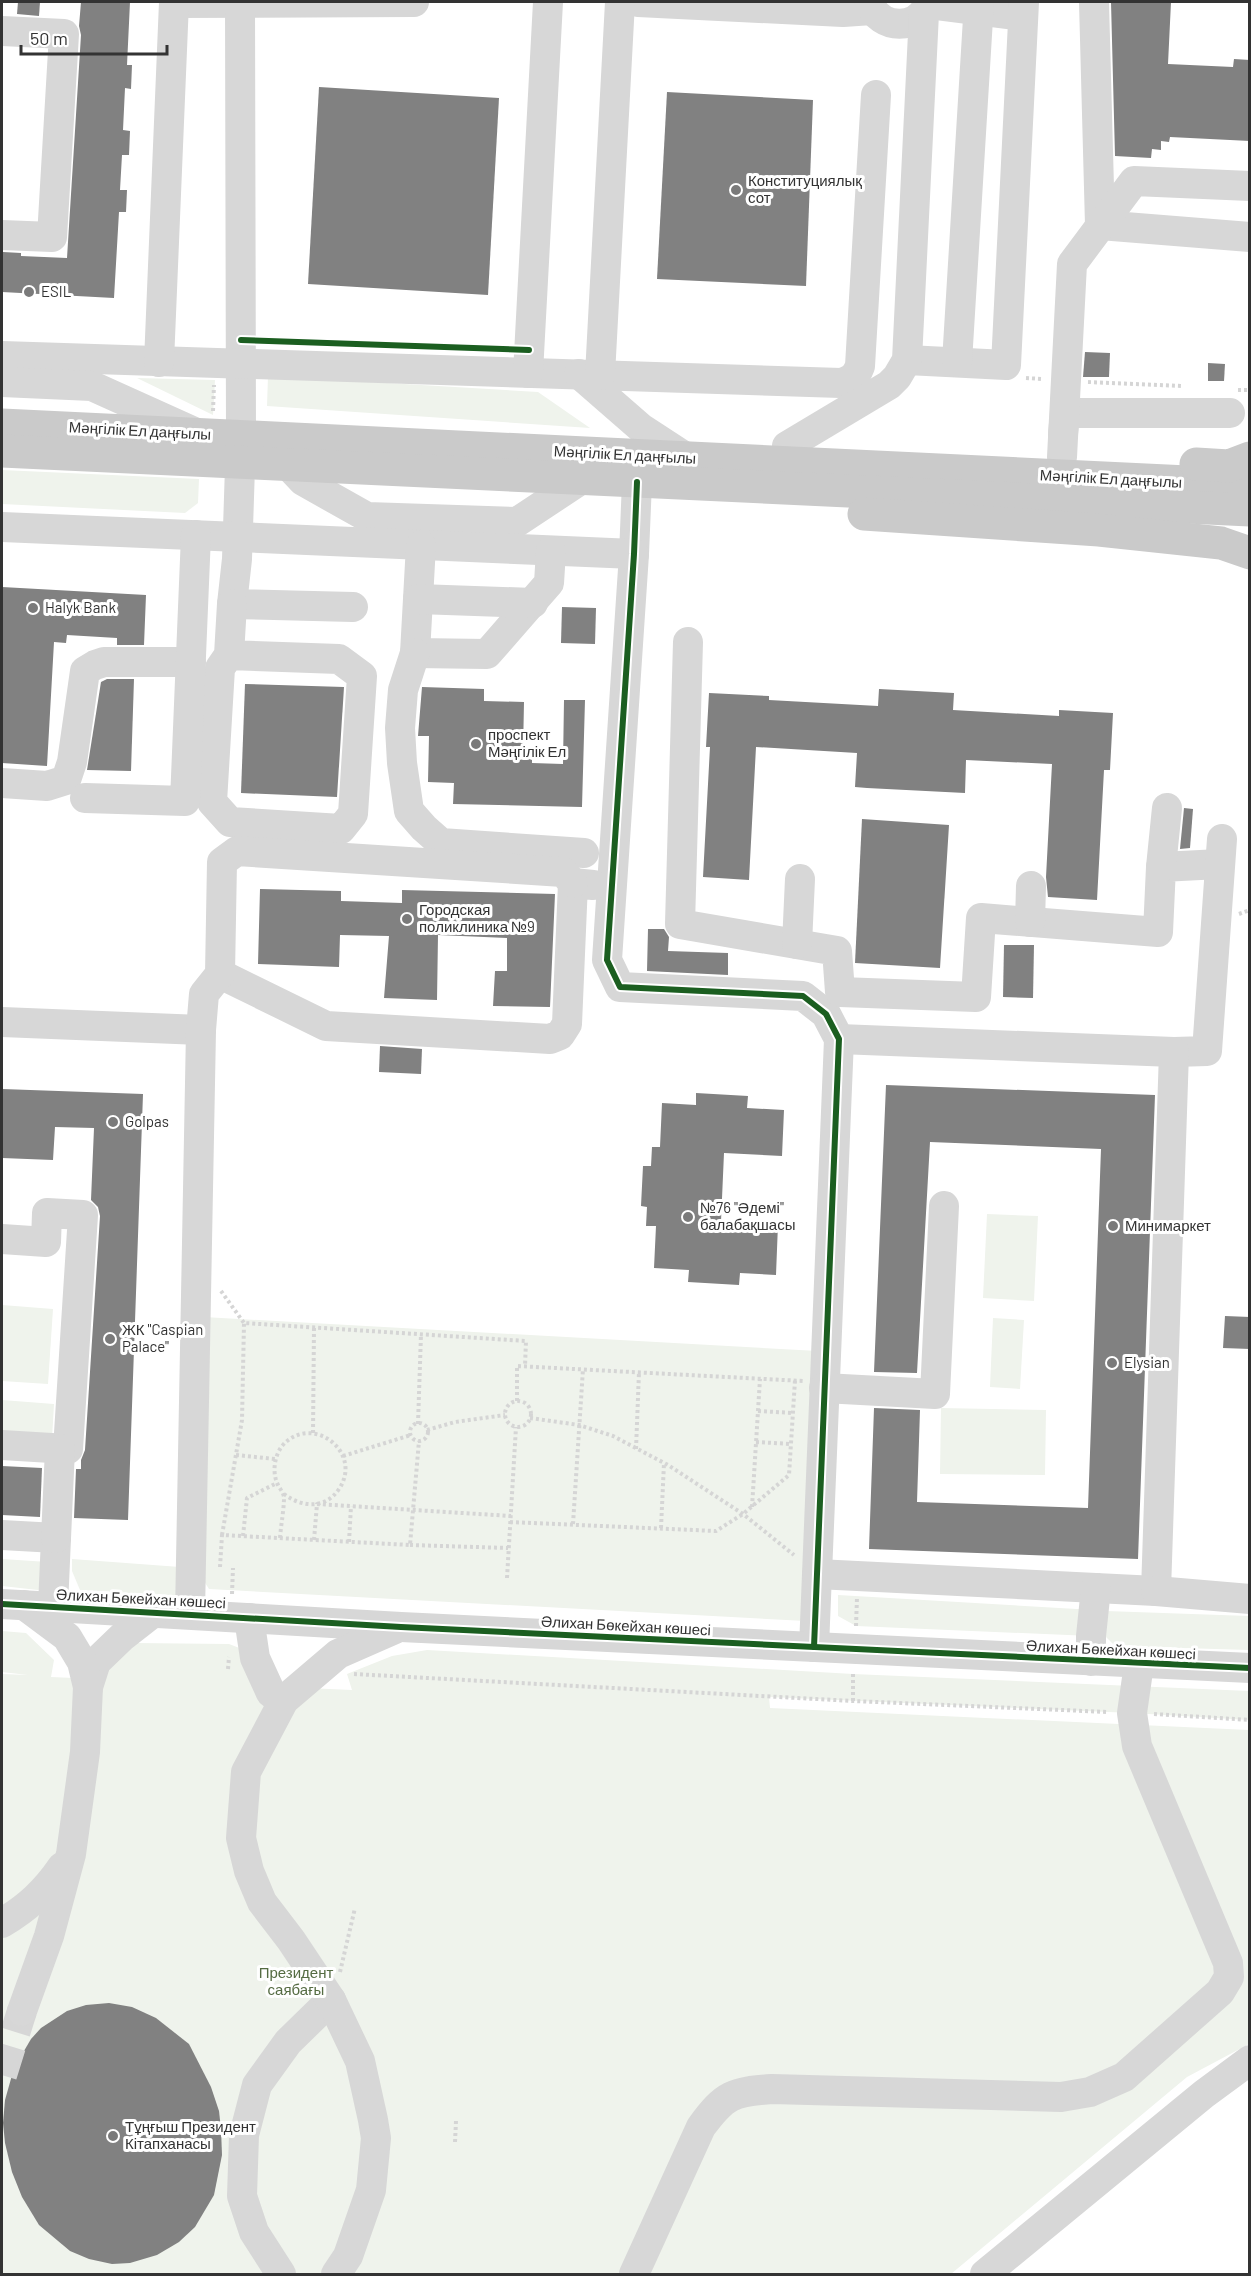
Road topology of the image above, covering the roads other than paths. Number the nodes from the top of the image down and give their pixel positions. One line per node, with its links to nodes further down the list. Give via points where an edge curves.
1 (174, 2): 2 (street); 21 (street)
2 (205, 2): 8 (street)
3 (414, 2): 8 (street)
4 (548, 2): 24 (street)
5 (620, 2): 25 (street)
6 (638, 2): 9 (street)
7 (1094, 2): 16 (street)
8 (240, 3): 23 (street)
9 (857, 6): 10 (street, via 897,24 916,20)
10 (927, 6): 11 (street); 20 (street)
11 (979, 6): 12 (street); 22 (street)
12 (1023, 9): 22 (street, via 1006,365)
13 (2, 31): 17 (street, via 64,34 52,237)
14 (876, 95): 25 (street, via 857,374 841,383)
15 (1250, 186): 16 (street, via 1134,181)
16 (1100, 225): 18 (street); 33 (street, via 1072,264)
17 (2, 235)
18 (1250, 237)
19 (2, 356): 21 (street)
20 (907, 360): 22 (street); 30 (street, via 889,385)
21 (159, 362): 23 (street)
22 (957, 362)
23 (241, 364): 24 (street); 31 (street)
24 (528, 373): 25 (street)
25 (589, 375): 36 (street, via 641,428)
26 (2, 382): 29 (street, via 92,386)
27 (1230, 413): 33 (street, via 1065,413)
28 (2, 425): 29 (main road, Мәңгілік Ел даңғылы)
29 (200, 435): 31 (main road, Мәңгілік Ел даңғылы)
30 (787, 446): 33 (main road); 36 (main road)
31 (241, 450): 32 (main road, Мәңгілік Ел даңғылы); 35 (main road, Мәңгілік Ел даңғылы); 36 (main road, Мәңгілік Ел даңғылы); 43 (street)
32 (2, 451)
33 (1062, 458): 34 (main road, via 1229,465)
34 (1250, 458)
35 (287, 464): 37 (main road, Мәңгілік Ел даңғылы); 37 (street, via 303,481 368,517 517,522)
36 (707, 468): 38 (main road, Мәңгілік Ел даңғылы); 39 (main road, Мәңгілік Ел даңғылы); 40 (main road, Мәңгілік Ел даңғылы); 47 (main road, via 753,502 786,508 1099,530 1221,543)
37 (582, 479): 38 (main road, Мәңгілік Ел даңғылы)
38 (637, 482): 46 (street)
39 (1250, 485)
40 (1250, 510)
41 (2, 527): 42 (street)
42 (196, 535): 43 (street); 55 (street)
43 (238, 536): 44 (street); 50 (street)
44 (421, 545): 45 (street); 48 (street)
45 (551, 551): 46 (street); 49 (street, via 549,584)
46 (634, 554): 64 (street)
47 (1250, 554)
48 (418, 599): 49 (street); 53 (street)
49 (533, 603): 53 (street, via 487,654)
50 (232, 604): 51 (street); 54 (street)
51 (353, 607)
52 (688, 642): 66 (street, via 680,924)
53 (415, 653): 59 (street, via 403,690 400,740 409,811 441,843)
54 (229, 655): 54 (street, via 220,668 212,802 230,822 341,829 353,814 362,676 339,659)
55 (191, 662): 56 (street, via 95,664 85,671 66,780 47,786); 57 (street, via 185,801)
56 (2, 783)
57 (85, 798)
58 (1167, 808): 60 (street)
59 (584, 853)
60 (1161, 867): 65 (street, via 1158,932); 71 (street, via 1221,852 1207,1051)
61 (800, 879): 66 (street)
62 (573, 883): 64 (street); 67 (street, via 563,872 237,852 222,862); 67 (street, via 567,1024 560,1035 550,1039 326,1026)
63 (1031, 886): 65 (street)
64 (612, 887): 70 (street, via 607,960 620,987 803,996 826,1014)
65 (1030, 922): 66 (street, via 981,918 976,997 840,992 837,951)
66 (797, 944)
67 (220, 974): 69 (street, via 204,994)
68 (2, 1022): 69 (street)
69 (201, 1030): 86 (street)
70 (839, 1039): 71 (street); 74 (street)
71 (1174, 1052): 81 (street)
72 (944, 1206): 74 (street, via 935,1394)
73 (2, 1239): 76 (street, via 45,1242 47,1213 83,1215 68,1449)
74 (824, 1385): 79 (street)
75 (2, 1445): 76 (street)
76 (60, 1449): 78 (street)
77 (2, 1535): 78 (street)
78 (56, 1538): 83 (street)
79 (806, 1566): 80 (street); 88 (street)
80 (1096, 1588): 81 (street); 89 (street)
81 (1156, 1591): 82 (street)
82 (1250, 1599)
83 (26, 1605): 85 (street, Әлихан Бөкейхан көшесі); 92 (street, via 67,1637 82,1662)
84 (240, 1607): 86 (street, Әлихан Бөкейхан көшесі); 87 (street, Әлихан Бөкейхан көшесі); 93 (street, via 255,1658 271,1693)
85 (154, 1612): 86 (street, Әлихан Бөкейхан көшесі); 92 (street, via 96,1662)
86 (190, 1614)
87 (400, 1627): 88 (street, Әлихан Бөкейхан көшесі); 93 (street, via 338,1654)
88 (814, 1647): 89 (street, Әлихан Бөкейхан көшесі)
89 (1091, 1661): 90 (street, Әлихан Бөкейхан көшесі)
90 (1139, 1664): 91 (street, Әлихан Бөкейхан көшесі); 101 (street, via 1132,1713 1137,1746 1228,1963 1229,1977 1220,1992 1124,2077 1090,2092 1061,2097 772,2089 731,2096 716,2106 701,2127)
91 (1250, 1668)
92 (88, 1687): 94 (street, via 85,1752)
93 (284, 1700): 96 (street, via 246,1772 241,1838 262,1902)
94 (71, 1854): 95 (street, via 48,1888); 97 (street)
95 (2, 1923)
96 (331, 2000): 99 (street, via 288,2042 256,2085 244,2135 242,2196 254,2232); 100 (street, via 360,2061 376,2138 371,2190 348,2256)
97 (22, 2011)
98 (1250, 2060): 102 (street)
99 (281, 2274)
100 (336, 2274)
101 (634, 2274)
102 (985, 2274)

